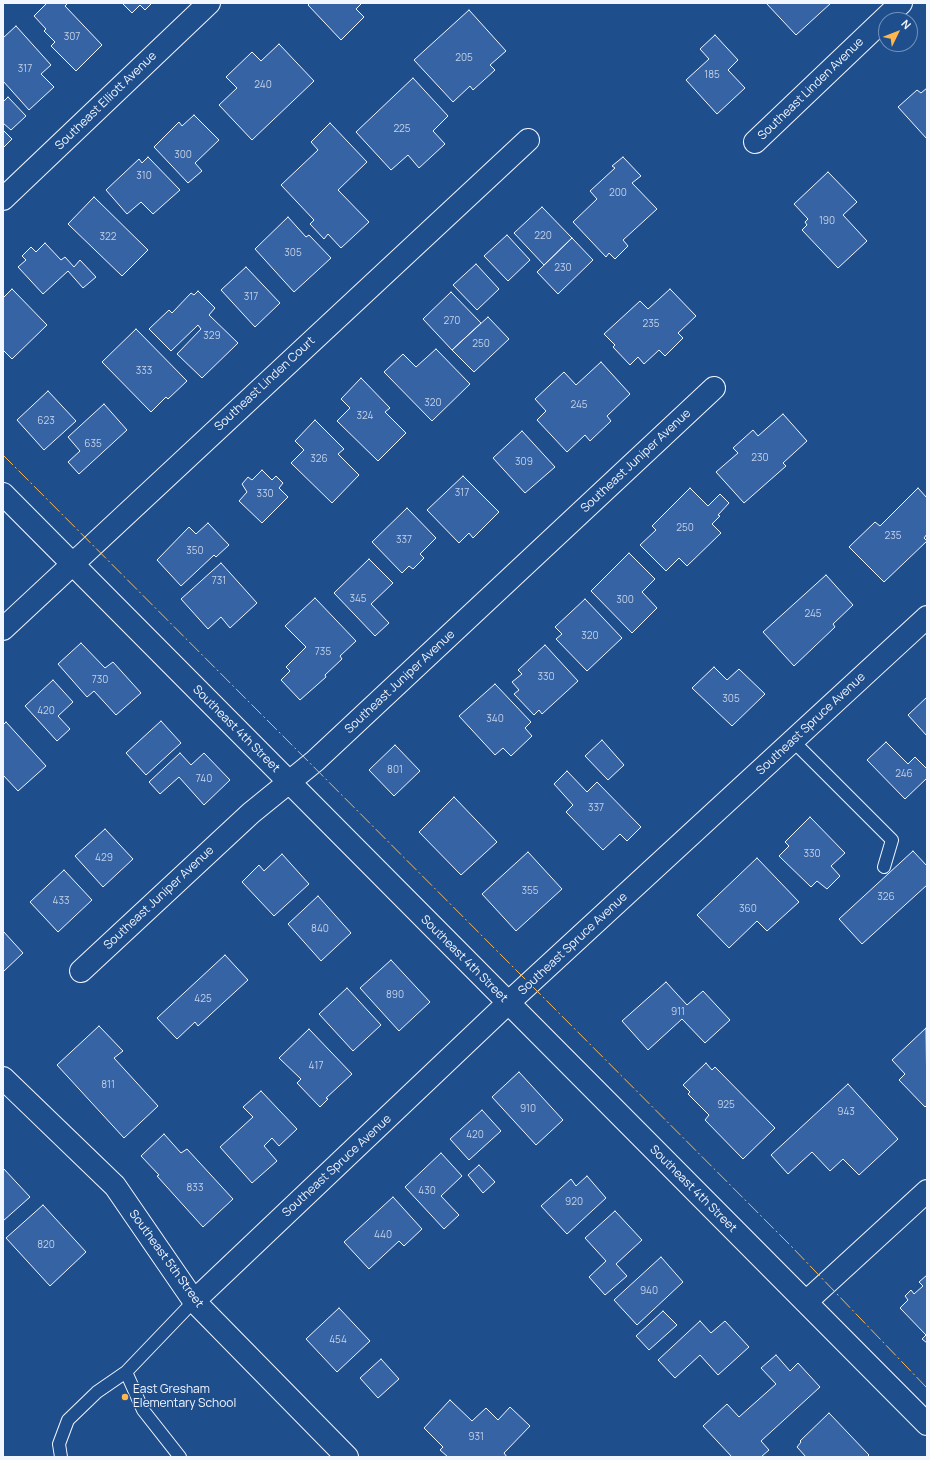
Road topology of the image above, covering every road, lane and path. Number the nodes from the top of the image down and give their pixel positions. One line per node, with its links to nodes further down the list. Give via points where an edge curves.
1 (209, 3): 5 (street, Southeast Elliott Avenue)
2 (901, 3): 4 (street, Southeast Linden Avenue)
3 (528, 140): 8 (street, Southeast Linden Court)
4 (755, 142)
5 (3, 200)
6 (714, 388): 12 (street, Southeast Juniper Avenue)
7 (3, 494): 8 (street, Southeast 4th Street)
8 (72, 563): 10 (street, Southeast Linden Court); 12 (street, Southeast 4th Street)
9 (923, 620): 11 (street, Southeast Spruce Avenue)
10 (3, 628)
11 (793, 741): 13 (lane, via 892,840); 15 (street, Southeast Spruce Avenue)
12 (289, 783): 14 (street, Southeast Juniper Avenue, via 251,813); 15 (street, Southeast 4th Street)
13 (884, 867)
14 (81, 971)
15 (508, 1003): 18 (street, Southeast Spruce Avenue); 19 (street, Southeast 4th Street)
16 (3, 1078): 18 (street, Southeast 5th Street, via 115,1186)
17 (927, 1191): 19 (street)
18 (194, 1301): 20 (lane); 22 (street, Southeast 5th Street)
19 (806, 1302): 21 (street, Southeast 4th Street)
20 (126, 1372): 23 (lane, via 97,1392 68,1420 59,1444); 24 (lane, via 143,1410)
21 (927, 1424)
22 (345, 1456)
23 (61, 1457)
24 (180, 1457)

